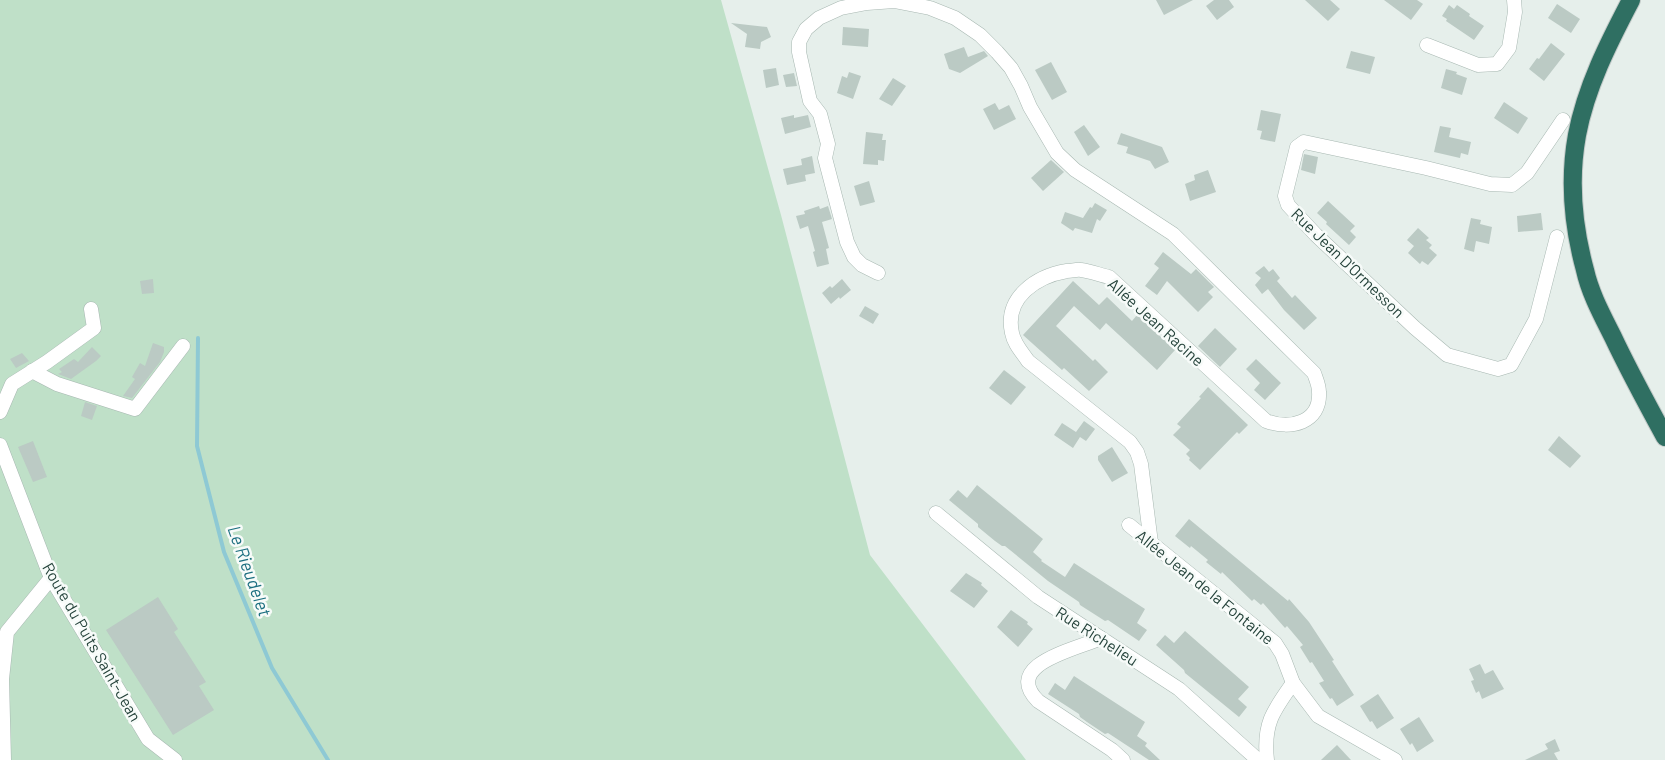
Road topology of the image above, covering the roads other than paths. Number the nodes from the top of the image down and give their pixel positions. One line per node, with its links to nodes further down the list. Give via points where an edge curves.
1 (1514, 0): 3 (street, via 1509,48 1497,64 1478,65)
2 (1631, 0): 11 (highway, via 1602,58 1577,134 1573,176 1575,219 1585,271 1602,316)
3 (1427, 45)
4 (1563, 120): 5 (street, Rue Jean D'Ormesson, via 1527,173 1512,185 1490,184 1304,142 1297,147 1285,196 1288,205 1316,235 1446,356 1498,369 1511,365 1536,320)
5 (1557, 237)
6 (878, 273): 15 (street, Allée Jean Racine, via 862,265 847,242 825,158 828,144 820,114 810,101 799,42 819,18 841,8 894,1 930,8 955,18 980,35 1011,68 1057,153 1075,170 1173,234 1314,373 1319,392 1314,411 1298,424 1278,425 1266,421 1109,277 1081,269 1055,273 1025,289 1012,314 1011,332 1018,347 1028,361 1130,442 1137,452)
7 (91, 309): 9 (street, via 94,328)
8 (183, 346): 9 (street, via 135,409 57,384)
9 (32, 371): 10 (street, via 12,384)
10 (0, 412)
11 (1665, 437)
12 (0, 445): 16 (street, Route du Puits Saint-Jean)
13 (936, 513): 17 (street, Rue Richelieu, via 1038,597)
14 (1129, 525): 15 (street, Allée Jean de la Fontaine)
15 (1151, 543): 18 (street, Allée Jean de la Fontaine, via 1275,644)
16 (51, 578): 19 (street, via 7,633 2,679); 20 (street, Route du Puits Saint-Jean, via 148,739)
17 (1101, 638): 21 (street, via 1035,667 1028,685 1038,701); 22 (street, Rue Richelieu, via 1179,689)
18 (1293, 683): 23 (street, via 1267,728); 24 (street, Allée Jean de la Fontaine, via 1318,716)
19 (4, 760)
20 (175, 760)
21 (1123, 760)
22 (1258, 760)
23 (1267, 760)
24 (1395, 760)

